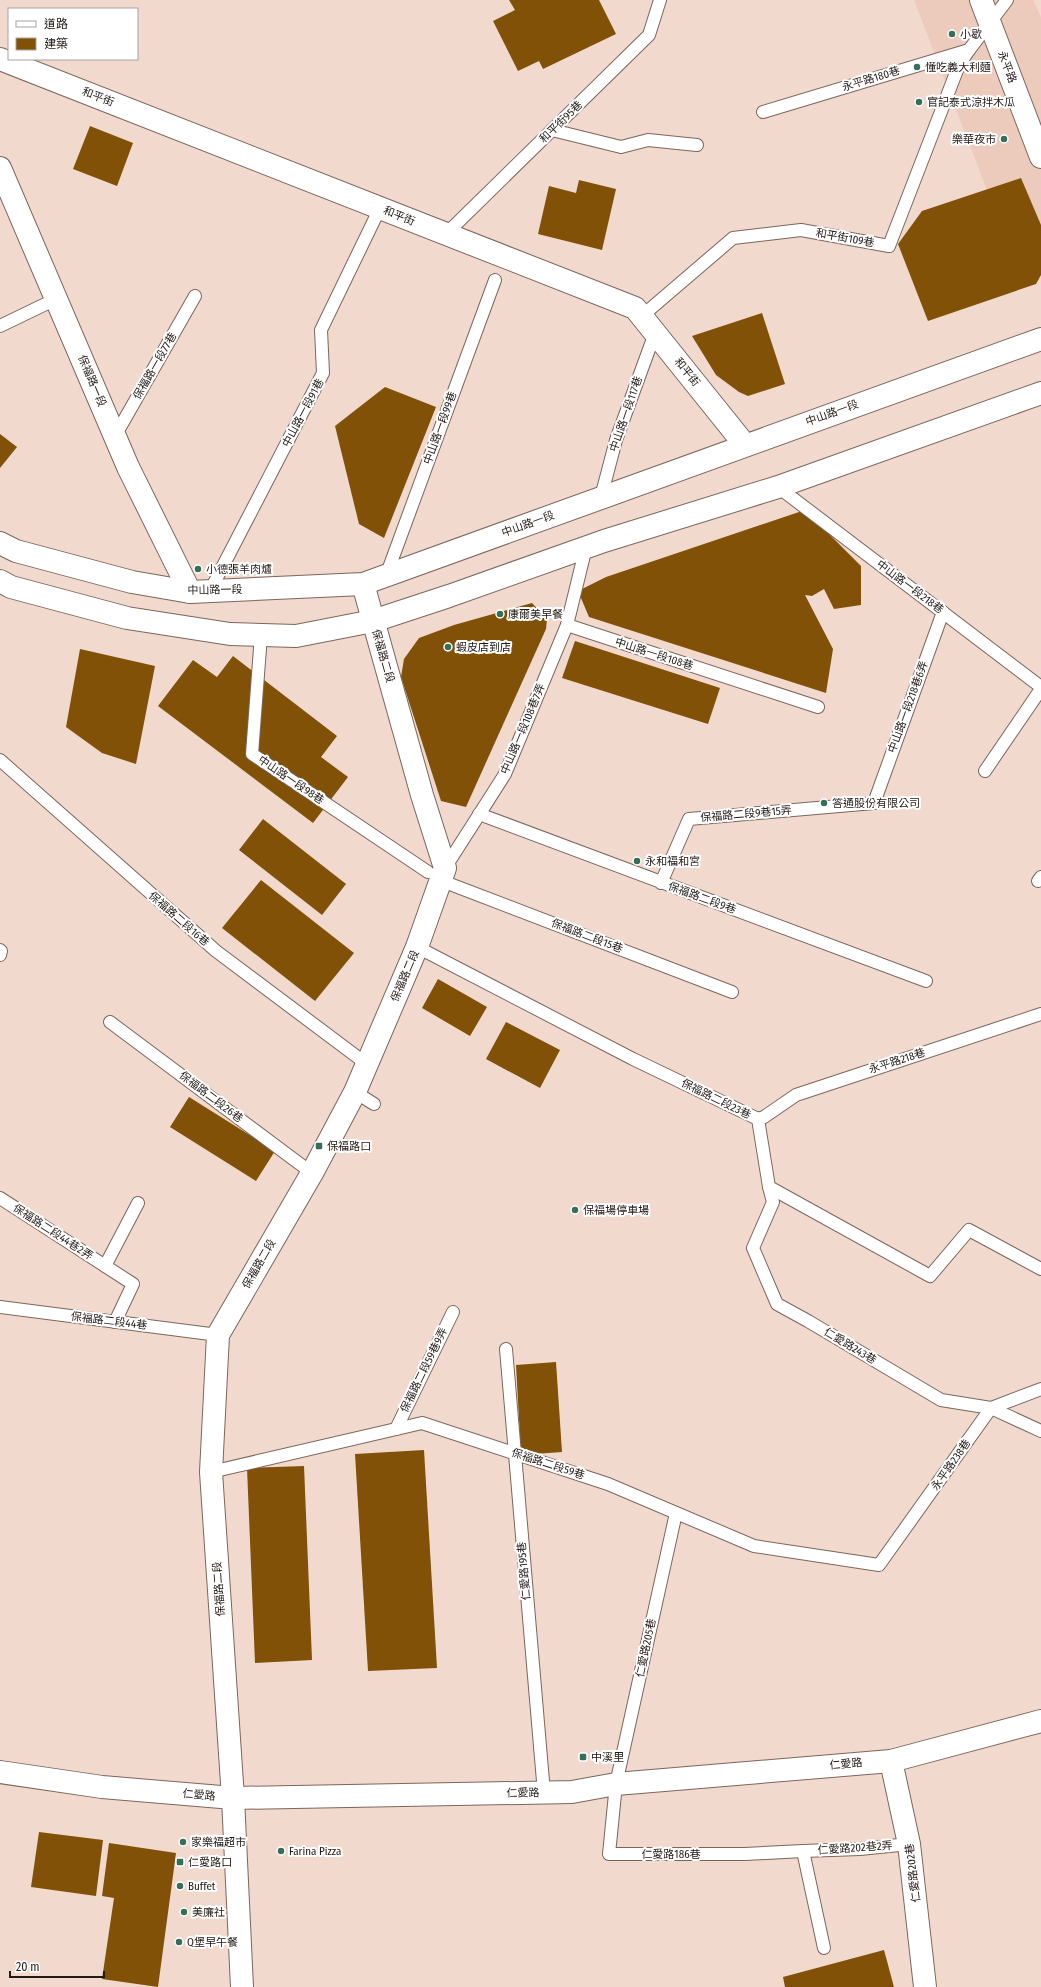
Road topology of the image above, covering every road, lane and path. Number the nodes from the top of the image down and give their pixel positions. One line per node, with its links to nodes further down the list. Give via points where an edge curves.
1 (660, 0): 8 (lane, 和平街95巷, via 649,35)
2 (981, 0): 4 (street, 永平路)
3 (1007, 0): 4 (lane)
4 (990, 23): 5 (lane); 10 (street, 永平路)
5 (969, 50): 7 (lane, 永平路180巷); 17 (lane, 和平街109巷, via 959,65 889,246 801,230 733,238)
6 (0, 59): 12 (street, 和平街)
7 (763, 112)
8 (552, 130): 9 (lane, via 621,147 648,140); 13 (lane, 和平街95巷)
9 (697, 145)
10 (1041, 157)
11 (0, 168): 16 (street, 保福路一段)
12 (380, 208): 13 (street, 和平街); 31 (lane, 中山路一段91巷, via 321,330 324,374)
13 (446, 234): 17 (street, 和平街, via 635,308)
14 (495, 280): 28 (lane, 中山路一段99巷)
15 (195, 296): 22 (lane, 保福路一段77巷)
16 (56, 298): 18 (lane); 22 (street, 保福路一段)
17 (642, 316): 19 (street, 和平街)
18 (0, 326)
19 (655, 333): 23 (street, 和平街); 25 (lane, 中山路一段117巷, via 616,440)
20 (1041, 339): 23 (street, 中山路一段)
21 (1041, 393): 24 (street)
22 (115, 436): 31 (street, 保福路一段)
23 (745, 445): 25 (street, 中山路一段)
24 (778, 486): 27 (street); 32 (lane, 中山路一段218巷)
25 (601, 497): 28 (street, 中山路一段)
26 (0, 543): 31 (street, 中山路一段, via 16,551 132,582)
27 (586, 547): 33 (street); 34 (lane)
28 (386, 576): 30 (street, 中山路一段)
29 (0, 581): 35 (street, via 12,587 127,618 230,634)
30 (363, 584): 31 (street, 中山路一段); 33 (street, 保福路二段)
31 (200, 591)
32 (943, 612): 36 (lane, 中山路一段218巷); 40 (lane, 中山路一段218巷6弄)
33 (373, 621): 35 (street, via 296,636); 42 (street, 保福路二段, via 422,795)
34 (567, 625): 37 (lane, 中山路一段108巷); 41 (lane, 中山路一段108巷7弄, via 505,774)
35 (260, 635): 42 (lane, 中山路一段98巷, via 252,754)
36 (1041, 688): 39 (lane)
37 (818, 707)
38 (0, 760): 51 (lane, 保福路二段16巷, via 216,951)
39 (984, 771)
40 (874, 803): 43 (lane, 保福路二段9巷15弄, via 689,819)
41 (479, 814): 42 (lane, 中山路一段108巷7弄); 43 (lane, 保福路二段9巷)
42 (438, 874): 44 (street, 保福路二段); 48 (lane, 保福路二段15巷)
43 (661, 883): 47 (lane, 保福路二段9巷)
44 (417, 947): 51 (street, 保福路二段); 54 (lane, 保福路二段23巷, via 633,1059)
45 (0, 950): 46 (lane)
46 (0, 955)
47 (926, 981)
48 (732, 992)
49 (1041, 1014): 54 (lane, 永平路218巷, via 796,1095)
50 (110, 1022): 55 (lane, 保福路二段26巷)
51 (368, 1065): 52 (street, 保福路二段)
52 (355, 1092): 53 (lane); 55 (street, 保福路二段)
53 (374, 1104)
54 (758, 1119): 56 (lane, 保福路二段23巷)
55 (312, 1173): 64 (street, 保福路二段)
56 (770, 1187): 60 (lane, via 930,1276 968,1230); 67 (lane, 仁愛路243巷, via 773,1202 752,1248 777,1304 941,1400)
57 (0, 1198): 59 (lane, 保福路二段44巷2弄)
58 (138, 1204): 59 (lane, 保福路二段44巷2弄)
59 (105, 1266): 63 (lane, 保福路二段44巷2弄, via 133,1284)
60 (1041, 1269)
61 (0, 1306): 63 (lane, 保福路二段44巷)
62 (453, 1312): 68 (lane, 保福路二段59巷9弄)
63 (115, 1322): 64 (lane, 保福路二段44巷)
64 (218, 1335): 71 (street, 保福路二段)
65 (506, 1349): 70 (lane, 仁愛路195巷)
66 (1041, 1389): 67 (lane)
67 (991, 1408): 69 (lane, 仁愛路243巷); 73 (lane, 永平路238巷)
68 (396, 1429): 70 (lane, 保福路二段59巷, via 422,1423); 71 (lane, 保福路二段59巷)
69 (1041, 1431)
70 (514, 1453): 72 (lane, 保福路二段59巷, via 608,1484); 78 (lane, 仁愛路195巷)
71 (211, 1472): 79 (street, 保福路二段)
72 (676, 1513): 73 (lane, 保福路二段59巷, via 754,1546); 77 (lane, 仁愛路205巷)
73 (880, 1565)
74 (1041, 1721): 75 (street, 仁愛路)
75 (891, 1761): 77 (street, 仁愛路); 80 (street, 仁愛路202巷)
76 (0, 1772): 79 (street, 仁愛路, via 102,1786)
77 (616, 1784): 78 (street, 仁愛路, via 572,1792); 81 (lane, 仁愛路186巷, via 609,1854 745,1854)
78 (544, 1793): 79 (street, 仁愛路)
79 (233, 1798): 83 (street, 保福路二段)
80 (910, 1844): 81 (lane, 仁愛路202巷2弄); 84 (street, 仁愛路202巷)
81 (803, 1851): 82 (lane, 仁愛路202巷2弄)
82 (824, 1948)
83 (242, 1987)
84 (925, 1987)

